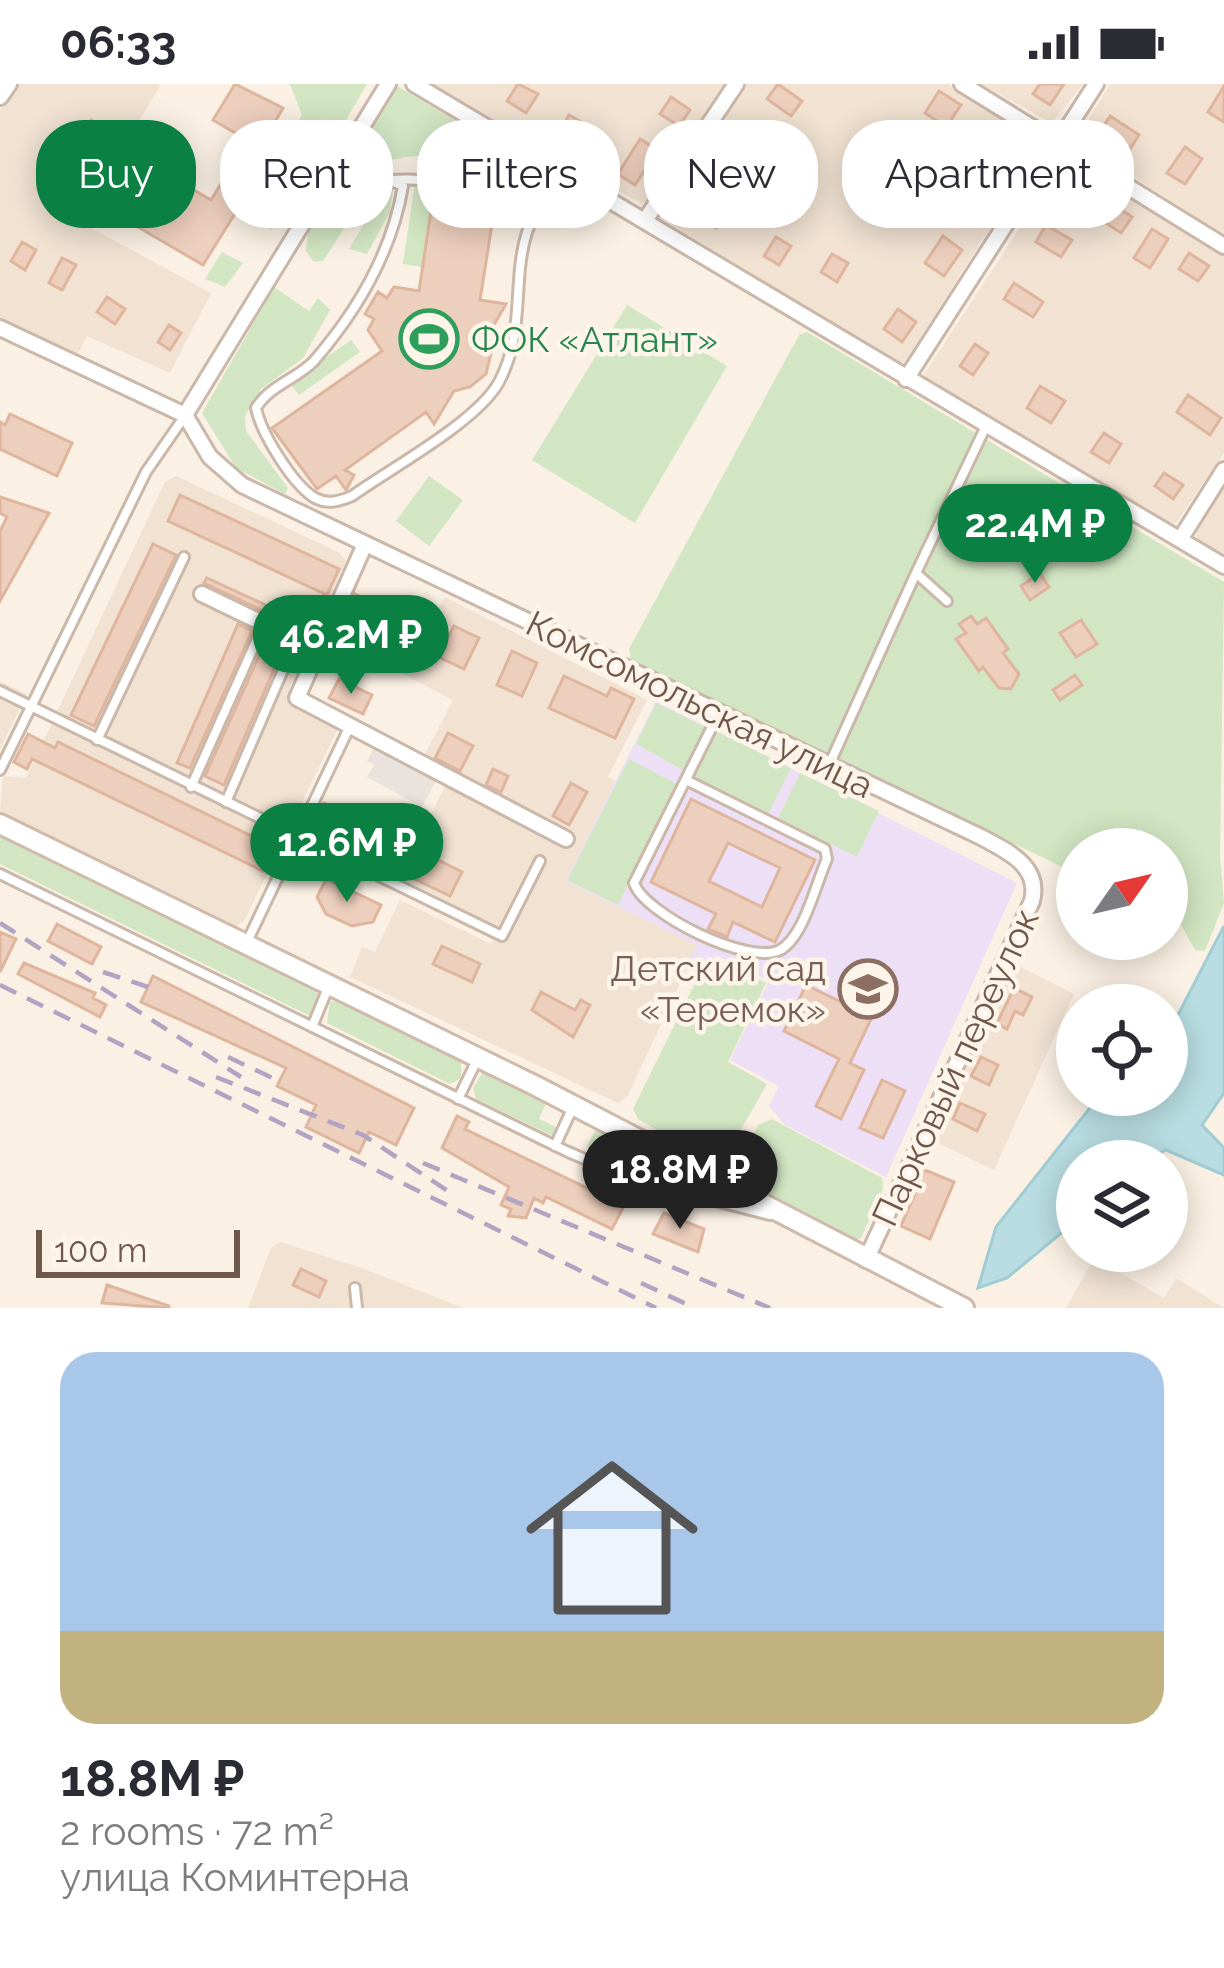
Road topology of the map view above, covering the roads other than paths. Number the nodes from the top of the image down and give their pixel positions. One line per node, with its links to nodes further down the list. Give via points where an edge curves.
1 (9, 84): 7 (street)
2 (388, 84): 19 (street)
3 (414, 84): 8 (street)
4 (736, 84): 9 (street)
5 (962, 84): 10 (street)
6 (1096, 84): 11 (street)
7 (0, 97)
8 (476, 120)
9 (712, 120)
10 (1021, 120)
11 (1070, 120)
12 (1134, 190): 16 (street)
13 (532, 215): 13 (lane, via 491,190 389,179 403,186 385,259 311,364 256,408 312,497 352,496 492,392 510,351)
14 (661, 228): 18 (street)
15 (1001, 228): 18 (street)
16 (1224, 246)
17 (0, 328): 19 (street)
18 (906, 379): 20 (street)
19 (185, 415): 23 (street, Комсомольская улица, via 226,475); 33 (lane, via 146,472)
20 (986, 426): 22 (street); 26 (lane)
21 (1224, 470): 22 (street)
22 (1181, 538): 25 (street)
23 (365, 544): 31 (street); 34 (street, Комсомольская улица)
24 (184, 557): 36 (lane)
25 (1224, 566)
26 (916, 573): 28 (lane); 37 (lane)
27 (202, 594): 29 (street)
28 (947, 601)
29 (264, 624): 30 (street); 40 (lane)
30 (296, 640): 31 (street); 41 (lane)
31 (318, 650): 35 (street, via 298,698)
32 (0, 691): 33 (lane)
33 (30, 705): 36 (lane); 38 (lane)
34 (719, 713): 37 (street, Комсомольская улица); 39 (lane)
35 (351, 725): 43 (lane); 44 (street)
36 (97, 740): 40 (lane)
37 (829, 766): 46 (street, Комсомольская улица, via 981,837)
38 (0, 770)
39 (686, 780): 39 (lane, via 825,849 793,936 777,951 736,950 641,899 637,876)
40 (191, 787): 41 (lane)
41 (226, 802): 43 (lane)
42 (0, 824): 48 (street)
43 (299, 834): 45 (lane, via 502,936); 48 (lane)
44 (566, 838)
45 (540, 861)
46 (1030, 873): 56 (street, Парковый переулок, via 1032,901)
47 (0, 874): 50 (lane)
48 (245, 947): 49 (street)
49 (328, 987): 50 (lane); 51 (street)
50 (312, 1027): 52 (lane)
51 (478, 1058): 52 (lane); 53 (street)
52 (458, 1099): 54 (lane)
53 (573, 1105): 54 (lane); 55 (street)
54 (555, 1146): 55 (lane, via 633,1180)
55 (778, 1216): 56 (street)
56 (866, 1260): 59 (street)
57 (355, 1288): 58 (lane)
58 (357, 1308)
59 (964, 1308)

